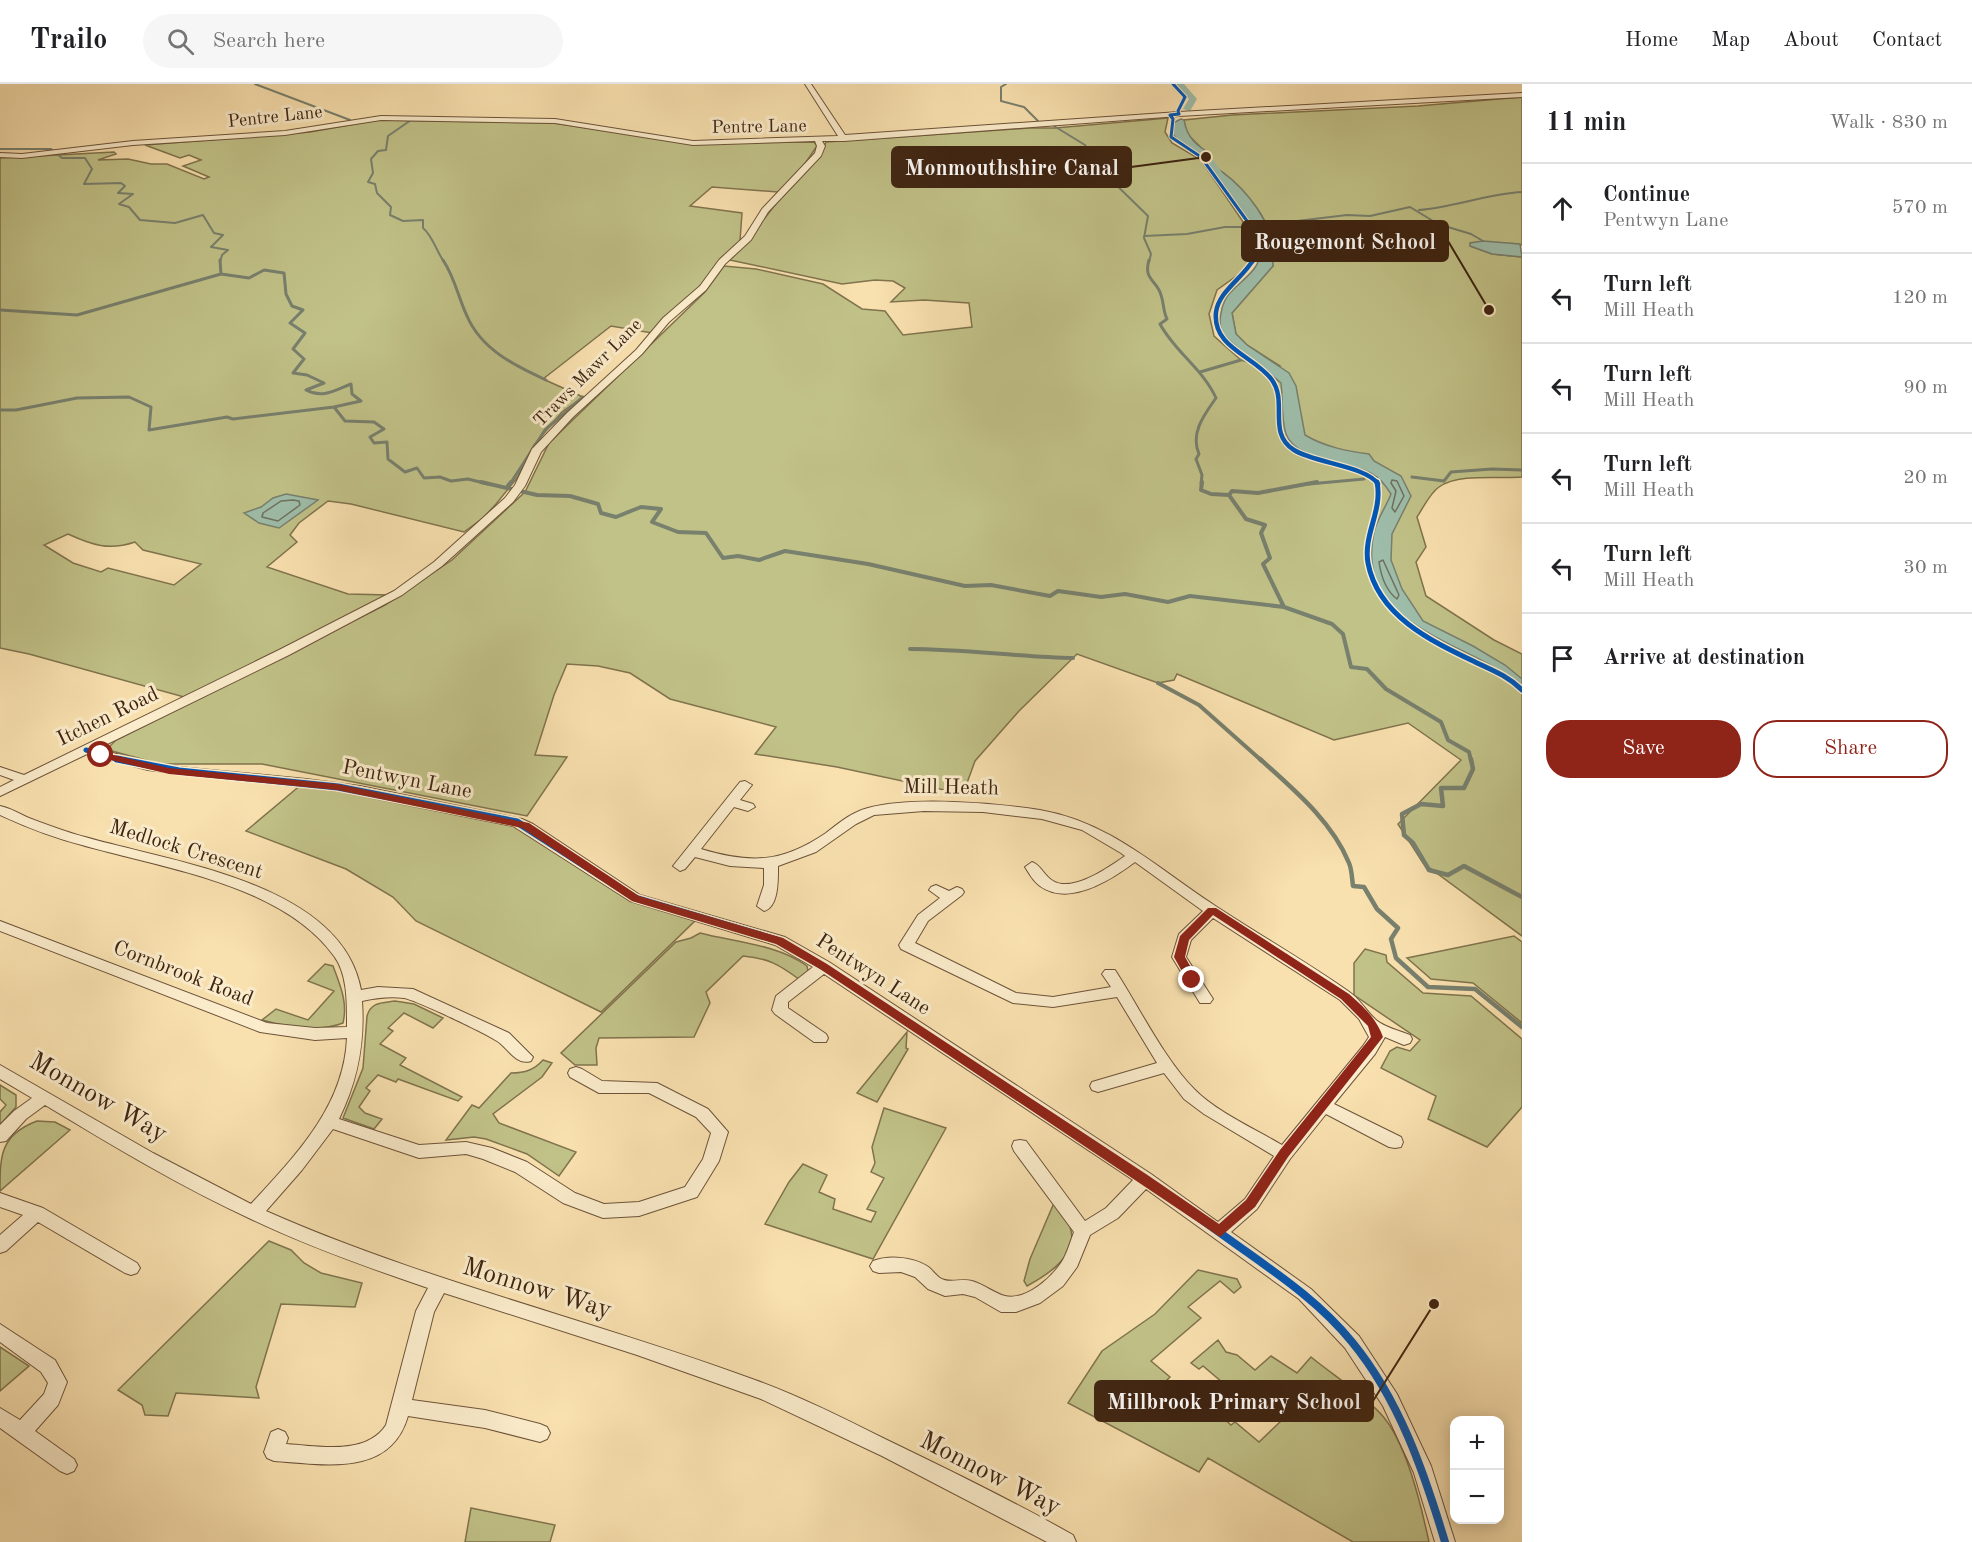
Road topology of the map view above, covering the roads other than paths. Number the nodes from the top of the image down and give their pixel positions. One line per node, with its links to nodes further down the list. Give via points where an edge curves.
1 (808, 84): 3 (street)
2 (1522, 95): 3 (street, Pentre Lane)
3 (844, 139): 4 (street, Pentre Lane)
4 (818, 140): 5 (street, Pentre Lane, via 693,143 555,121 393,118 285,133); 6 (street, Traws Mawr Lane, via 818,154 765,211 748,238 722,262 703,288 536,451 509,500 438,564 398,593)
5 (0, 155)
6 (233, 677): 7 (street, Itchen Road)
7 (86, 750): 9 (street, Itchen Road); 24 (street, Pentwyn Lane, via 169,771 337,787 517,822 635,898 780,941)
8 (0, 771): 9 (street)
9 (22, 779): 11 (street, Itchen Road)
10 (744, 785): 12 (street)
11 (0, 792)
12 (731, 802): 13 (street); 15 (street)
13 (748, 807)
14 (0, 810): 27 (street, Medlock Crescent, via 87,843 222,879 268,897 310,921 339,951)
15 (692, 851): 17 (street, Mill Heath, via 752,866); 18 (street)
16 (1133, 857): 17 (street, Mill Heath, via 1086,827 1057,817 928,807 874,811 855,818 796,856); 19 (street, via 1109,875 1077,887 1058,889 1045,883); 22 (street, Mill Heath)
17 (771, 864): 21 (street, via 771,885)
18 (680, 866)
19 (1032, 867)
20 (936, 890): 26 (street, via 954,895 923,918 901,951 1013,998 1053,1002)
21 (764, 906)
22 (1212, 910): 28 (street, via 1184,938 1179,957 1202,983); 29 (street, Mill Heath, via 1345,996)
23 (0, 926): 30 (street, Cornbrook Road, via 265,1028 315,1034)
24 (824, 966): 31 (street, via 782,1000 780,1010); 45 (street, Pentwyn Lane)
25 (1110, 974): 26 (street)
26 (1121, 991): 34 (street)
27 (354, 997): 30 (street, Medlock Crescent); 33 (street, via 378,992 408,993 503,1037)
28 (1205, 999)
29 (1373, 1025): 32 (street); 39 (street, via 1377,1037)
30 (356, 1032): 40 (street, Medlock Crescent, via 352,1073)
31 (820, 1038)
32 (1404, 1039)
33 (525, 1057)
34 (1167, 1066): 37 (street); 44 (street, via 1190,1095)
35 (0, 1071): 38 (street, Monnow Way)
36 (576, 1072): 40 (street, via 599,1087 651,1086 702,1113 720,1132 711,1161 691,1192 639,1209 603,1211 569,1198 521,1167 486,1153 466,1148 419,1152)
37 (1098, 1086)
38 (45, 1097): 41 (street); 47 (street, Monnow Way)
39 (1324, 1106): 42 (street); 44 (street)
40 (330, 1122): 47 (street, Medlock Crescent)
41 (0, 1136)
42 (1395, 1142)
43 (1020, 1146): 49 (street)
44 (1284, 1154): 50 (street, via 1251,1204)
45 (1145, 1179): 49 (street, via 1112,1213); 50 (street, Pentwyn Lane)
46 (0, 1200): 48 (street)
47 (254, 1212): 54 (street, Monnow Way)
48 (37, 1213): 51 (street); 53 (street)
49 (1083, 1231): 52 (street, via 1071,1262 1057,1281 1034,1298 1016,1304 1001,1304 963,1286 945,1288 934,1284 921,1271 901,1264)
50 (1220, 1232): 63 (street, Pentwyn Lane, via 1305,1294 1352,1342 1390,1400 1424,1472)
51 (0, 1246)
52 (879, 1266)
53 (131, 1268)
54 (439, 1285): 56 (street, via 425,1311); 62 (street, Monnow Way, via 648,1349 764,1391 1013,1512)
55 (0, 1332): 58 (street, via 48,1366 58,1382 41,1414)
56 (401, 1407): 59 (street, via 485,1419); 60 (street, via 391,1435 379,1447 359,1455 274,1452)
57 (0, 1417): 58 (street)
58 (22, 1432): 61 (street)
59 (540, 1433)
60 (278, 1438)
61 (67, 1465)
62 (1066, 1542)
63 (1446, 1542)

